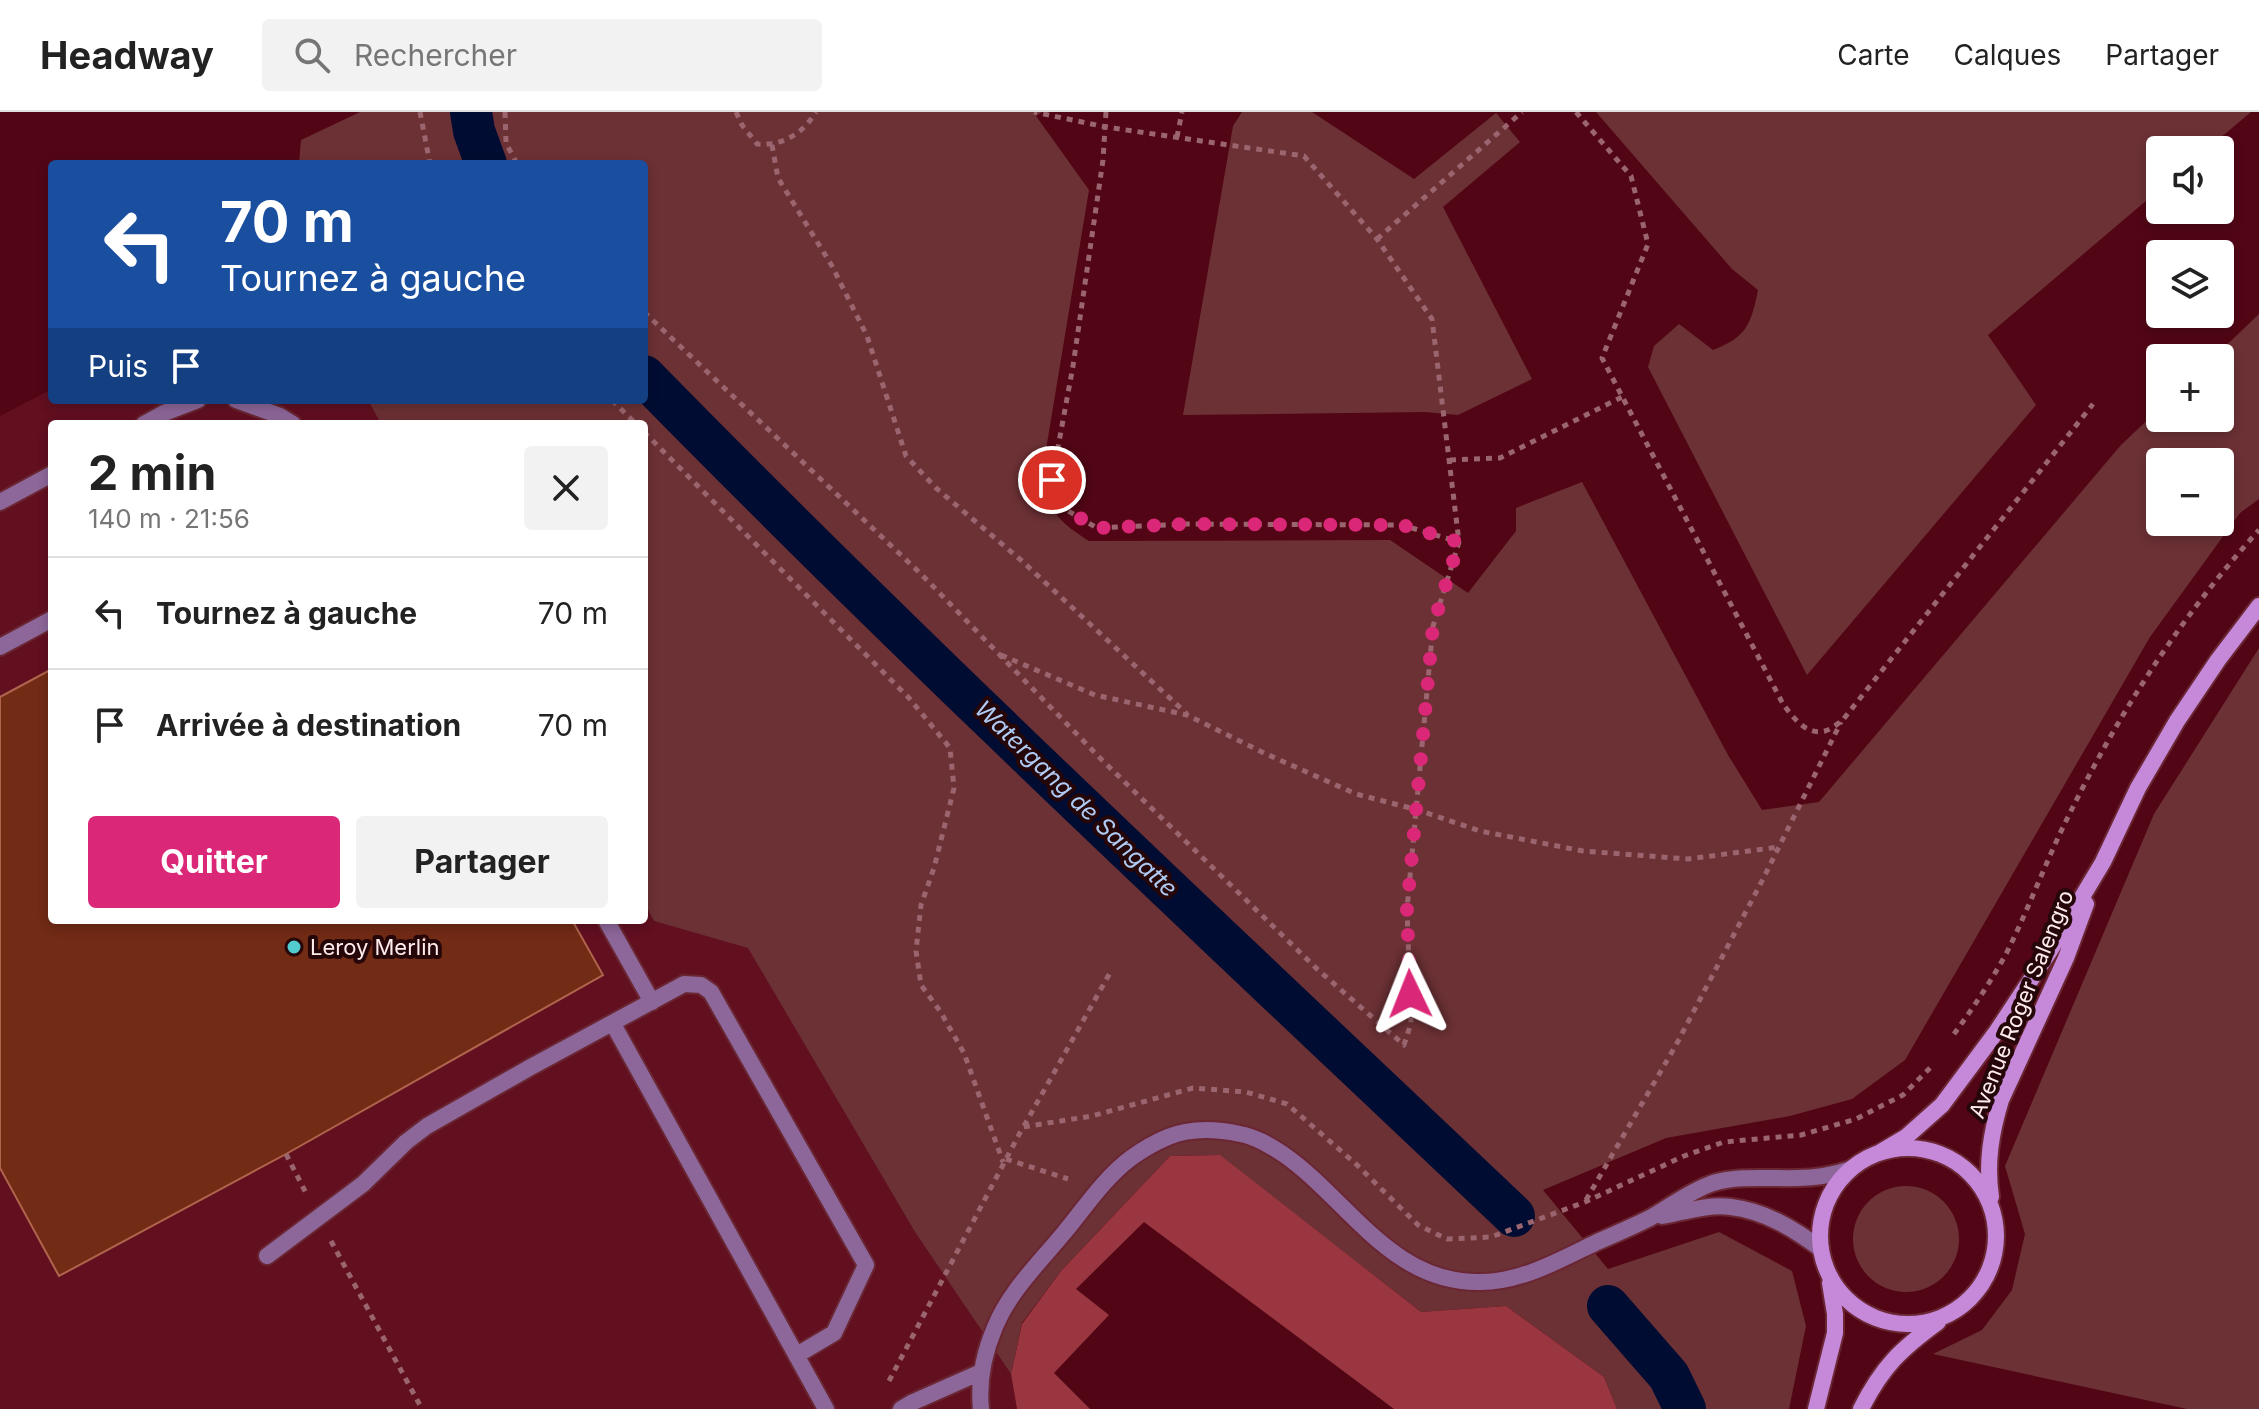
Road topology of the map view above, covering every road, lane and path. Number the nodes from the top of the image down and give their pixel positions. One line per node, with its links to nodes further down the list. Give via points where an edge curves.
1 (420, 112): 13 (path)
2 (505, 112): 14 (path, via 506,143)
3 (736, 112): 12 (path, via 757,144)
4 (816, 112): 12 (path, via 800,131)
5 (1034, 112): 10 (path)
6 (1106, 112): 10 (path)
7 (1182, 112): 11 (path)
8 (1576, 112): 17 (path, via 1631,176 1648,244 1602,358)
9 (1520, 114): 15 (path)
10 (1106, 127): 11 (path); 30 (path, via 1052,480 1065,509 1097,528 1402,525)
11 (1177, 137): 15 (path, via 1304,156)
12 (772, 145): 35 (path, via 778,178 867,336 906,456)
13 (429, 160)
14 (515, 160)
15 (1377, 239): 26 (path, via 1432,319)
16 (648, 316): 34 (path, via 920,573)
17 (1622, 397): 26 (path, via 1500,458); 36 (path, via 1783,704 1809,730 1824,731)
18 (188, 404): 22 (lane)
19 (247, 404): 23 (lane)
20 (616, 404): 24 (path)
21 (2093, 404): 36 (path)
22 (151, 420)
23 (286, 420)
24 (632, 420)
25 (648, 436): 49 (path, via 909,698 950,748 954,788 921,905 916,951 921,985 964,1053)
26 (1449, 460): 30 (path)
27 (48, 476): 28 (lane)
28 (0, 502)
29 (2259, 530): 44 (path, via 2193,610 2112,734 2006,953)
30 (1459, 542): 37 (path, via 1433,626)
31 (2259, 606): 39 (main road, Avenue Roger Salengro, via 2177,721)
32 (48, 621): 33 (lane)
33 (0, 647)
34 (994, 651): 35 (path, via 1095,695); 37 (path, via 1316,968 1404,1045 1411,1023 1407,909)
35 (1187, 715): 37 (path, via 1356,794)
36 (1842, 721): 38 (path)
37 (1418, 810): 38 (path, via 1480,831 1583,851 1688,859)
38 (1779, 847): 52 (path, via 1676,1045)
39 (2103, 862): 47 (main road, Avenue Roger Salengro, via 2031,981 1960,1083 1925,1122); 53 (main road, Avenue Roger Salengro, via 2001,1100 1989,1151)
40 (608, 924): 42 (lane)
41 (1111, 971): 46 (path)
42 (652, 1002): 43 (lane); 60 (lane, via 684,984 711,992 866,1265 834,1333)
43 (613, 1024): 54 (lane, via 427,1126); 60 (lane)
44 (1946, 1045)
45 (1931, 1067): 52 (path, via 1903,1095 1856,1119 1801,1135 1724,1142)
46 (1023, 1127): 49 (path); 52 (path, via 1092,1116 1193,1088 1246,1092 1287,1104 1418,1225 1447,1239 1491,1237)
47 (1879, 1153): 50 (main road); 53 (main road, via 1926,1150 1956,1162 1980,1185)
48 (286, 1154): 54 (path)
49 (1005, 1161): 51 (path); 62 (path)
50 (1851, 1169): 55 (lane, via 1816,1177 1718,1182); 56 (main road, via 1826,1206)
51 (1100, 1189): 55 (lane, via 1132,1157 1169,1137 1190,1131 1240,1134 1260,1140 1297,1164 1374,1238 1412,1265 1480,1282 1548,1266); 61 (lane, via 1006,1304)
52 (1585, 1202)
53 (1993, 1213): 59 (main road, via 1996,1244 1988,1273 1971,1298)
54 (318, 1217): 57 (lane); 63 (path)
55 (1649, 1218): 56 (lane, via 1732,1207 1767,1216)
56 (1821, 1249): 58 (main road)
57 (267, 1256)
58 (1828, 1273): 59 (main road, via 1846,1299 1871,1317 1900,1324); 67 (main road, via 1835,1333)
59 (1946, 1316): 68 (main road, via 1891,1360)
60 (797, 1355): 64 (lane)
61 (981, 1372): 65 (lane); 66 (lane)
62 (889, 1382)
63 (422, 1409)
64 (826, 1409)
65 (901, 1409)
66 (981, 1409)
67 (1816, 1409)
68 (1861, 1409)

